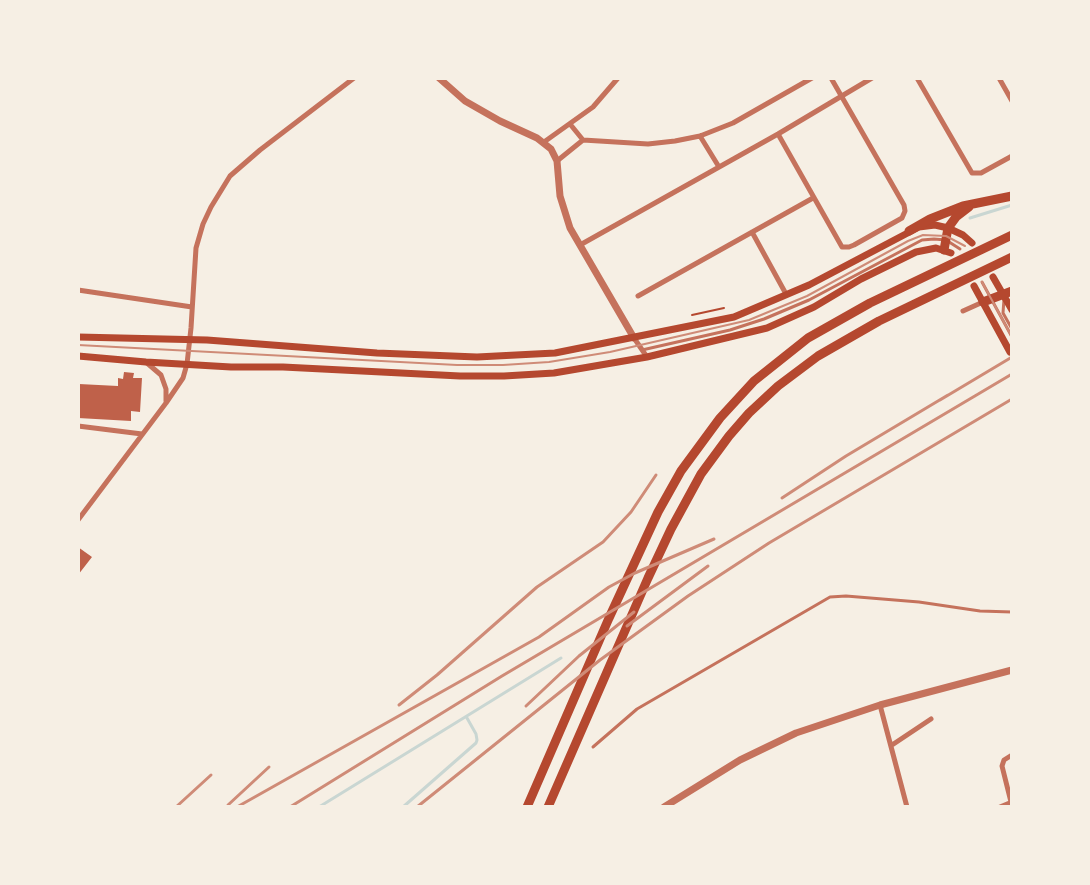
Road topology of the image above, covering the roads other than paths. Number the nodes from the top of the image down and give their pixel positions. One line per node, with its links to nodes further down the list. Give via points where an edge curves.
1 (354, 78): 39 (street, via 230,176 200,231)
2 (439, 78): 16 (street, via 465,101)
3 (618, 78): 12 (street)
4 (812, 78): 14 (street)
5 (831, 78): 10 (street)
6 (872, 78): 10 (street)
7 (917, 78): 17 (street, via 974,174)
8 (999, 78): 9 (street)
9 (1009, 88): 11 (street)
10 (842, 96): 13 (street); 21 (street, via 904,205 904,215 846,248)
11 (1012, 101)
12 (570, 124): 15 (street); 16 (street)
13 (778, 134): 19 (street); 21 (street)
14 (700, 136): 15 (street, via 648,144); 19 (street)
15 (583, 140): 18 (street)
16 (544, 142): 18 (street)
17 (1012, 156)
18 (557, 161): 28 (street, via 562,205)
19 (719, 167): 28 (street)
20 (1012, 196): 22 (highway)
21 (813, 198): 25 (street)
22 (975, 203): 23 (highway); 24 (highway)
23 (948, 228): 24 (main road); 27 (main road); 29 (highway)
24 (909, 231): 36 (main road)
25 (752, 232): 36 (street); 37 (street)
26 (1011, 235): 66 (highway, via 850,314 793,349 739,396 705,436 643,543)
27 (972, 243)
28 (580, 245): 45 (street)
29 (947, 248): 30 (lane); 47 (lane, via 928,239 915,243 764,319); 49 (main road, via 909,254 767,328)
30 (960, 249)
31 (1012, 257): 67 (highway, via 848,337 804,365 744,418 693,488)
32 (993, 277): 35 (main road)
33 (978, 284): 38 (main road)
34 (78, 290): 39 (street)
35 (1006, 294): 38 (highway); 40 (main road); 42 (lane, via 1003,313)
36 (787, 295): 45 (main road, via 730,318)
37 (638, 296)
38 (987, 300): 41 (street); 44 (lane); 48 (main road)
39 (192, 307): 46 (street)
40 (1012, 310)
41 (963, 311)
42 (1012, 329)
43 (78, 337): 46 (main road)
44 (1012, 337)
45 (634, 338): 46 (main road, via 555,353 477,357); 49 (street)
46 (190, 340): 52 (street)
47 (668, 345): 49 (lane); 49 (lane)
48 (1010, 352)
49 (644, 353): 52 (main road, via 554,373 481,377)
50 (78, 356): 51 (main road)
51 (146, 362): 52 (main road); 53 (street, via 161,375)
52 (187, 364): 53 (street)
53 (166, 403): 55 (street)
54 (78, 426): 55 (street)
55 (143, 434): 56 (street)
56 (78, 520)
57 (1012, 612): 62 (lane, via 830,597 637,709)
58 (1012, 670): 59 (street)
59 (880, 705): 61 (street); 65 (street, via 780,740)
60 (931, 719): 61 (street)
61 (892, 745): 69 (street)
62 (593, 747)
63 (1012, 755): 64 (street, via 1002,766)
64 (1011, 802): 70 (street)
65 (677, 803): 68 (street)
66 (528, 804)
67 (548, 807)
68 (664, 807)
69 (907, 807)
70 (1000, 807)

